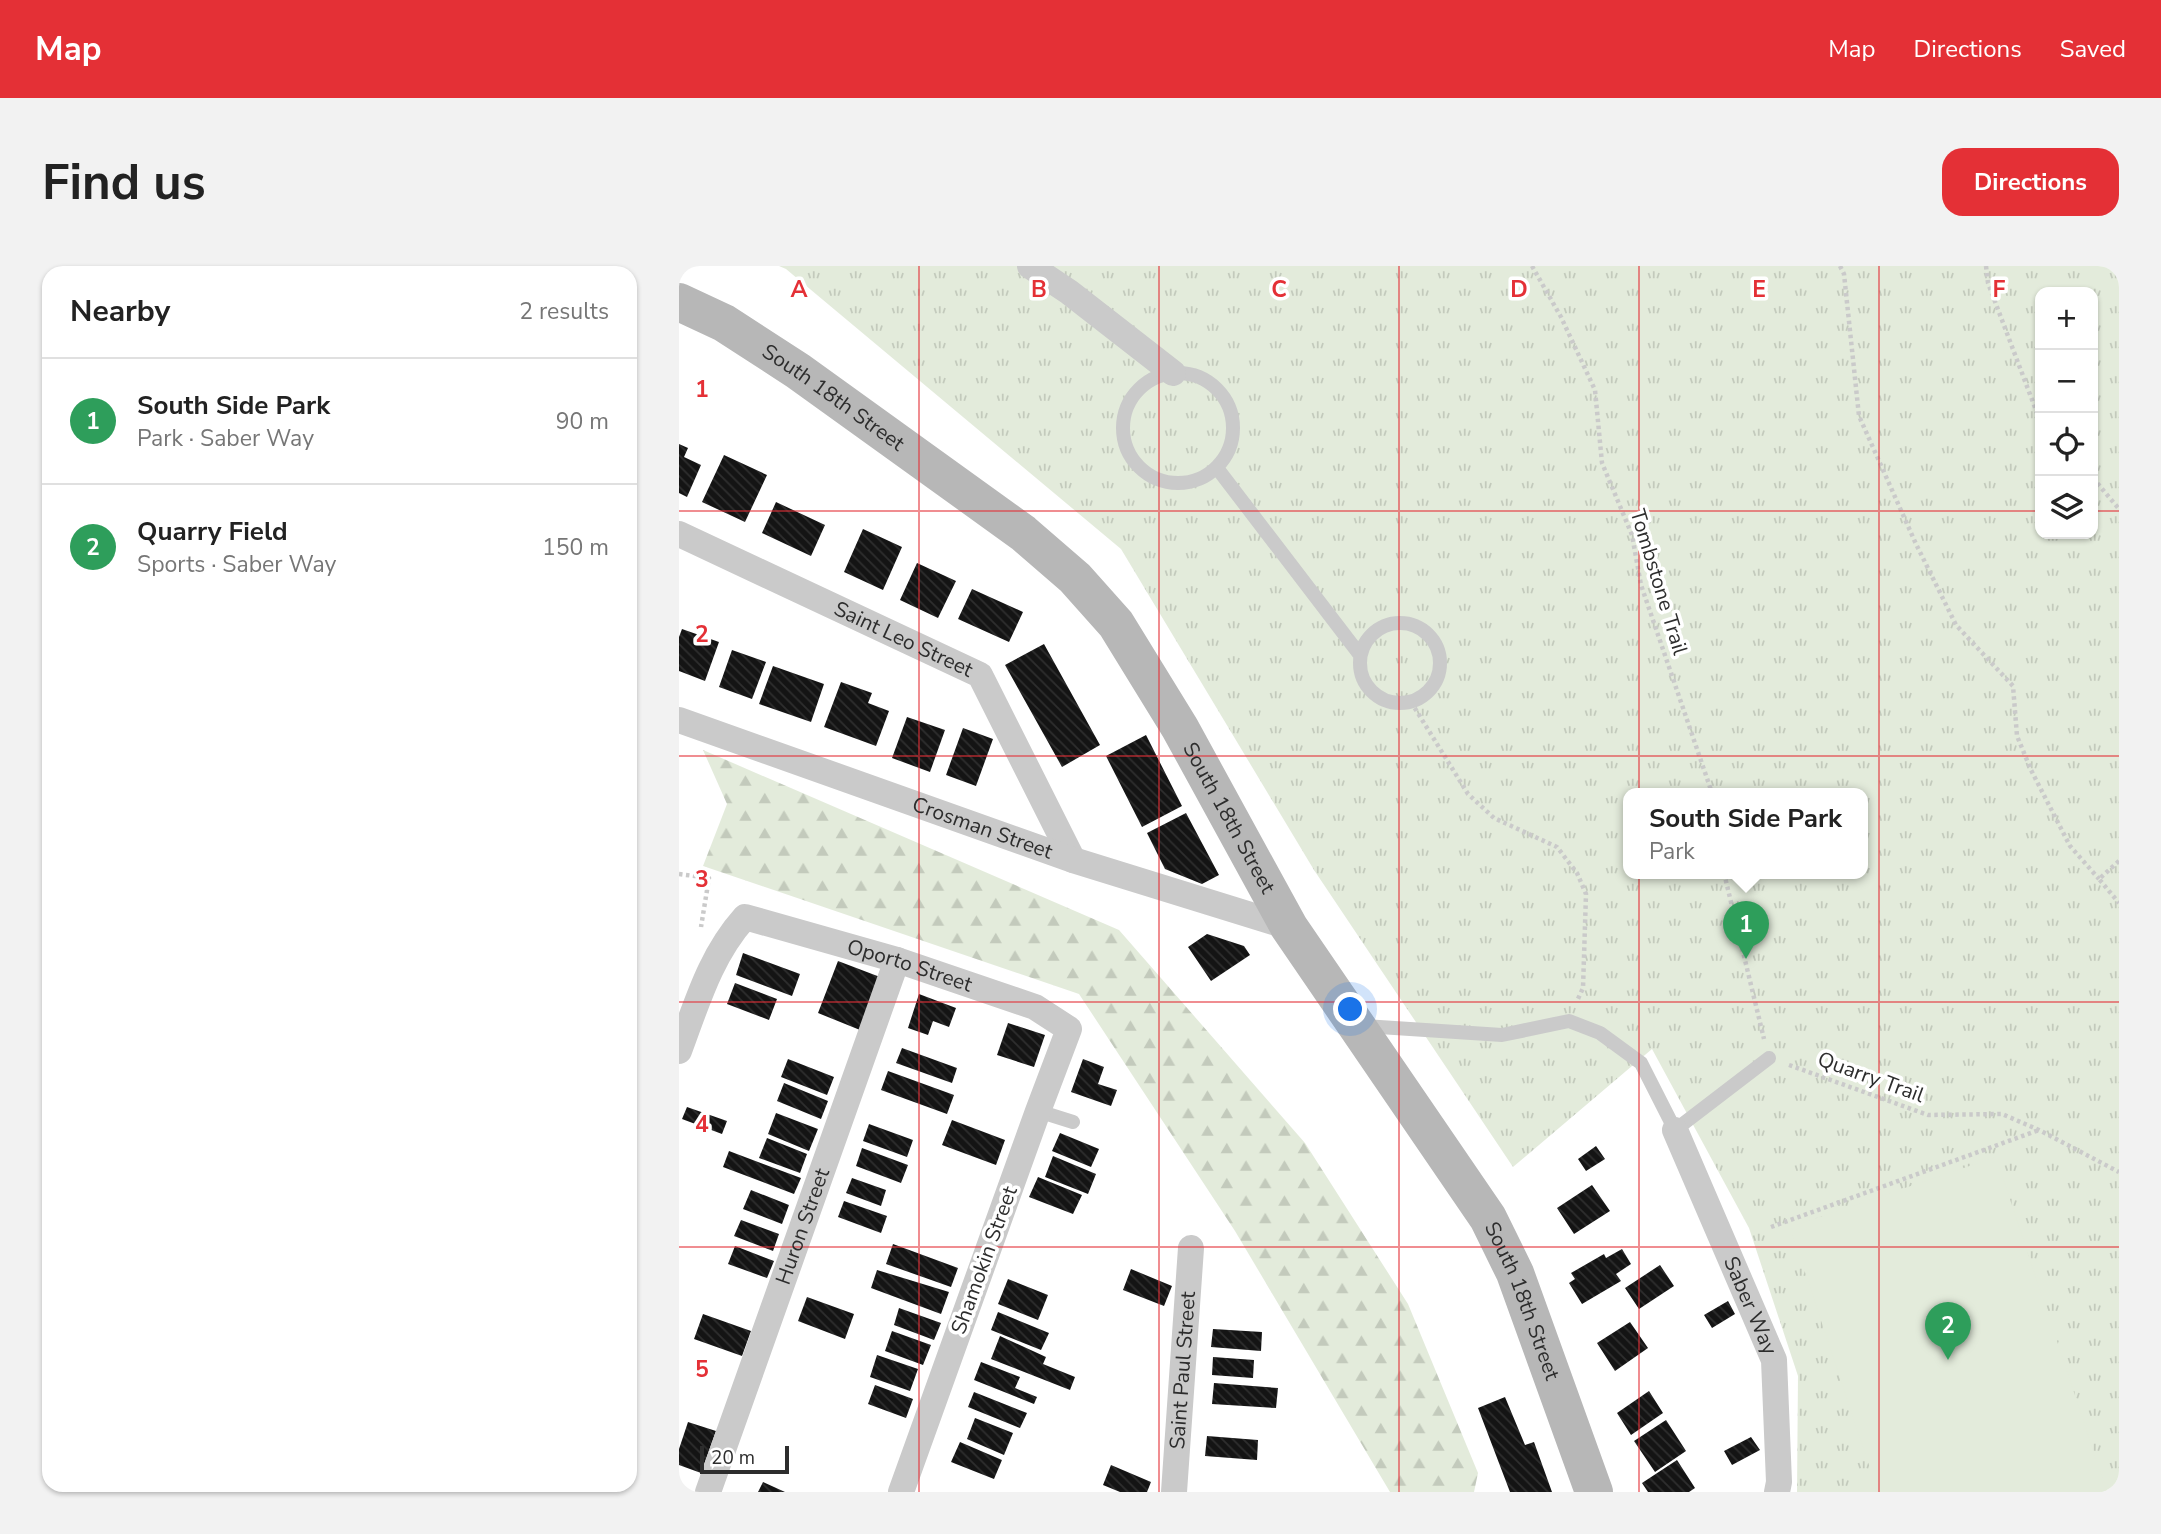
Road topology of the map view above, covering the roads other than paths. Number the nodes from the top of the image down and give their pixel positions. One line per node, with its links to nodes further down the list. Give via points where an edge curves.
1 (1030, 266): 3 (street)
2 (679, 302): 9 (main road, South 18th Street, via 724,323 798,371 1023,533 1075,578 1116,624 1180,728)
3 (1173, 373): 4 (lane, via 1206,380 1228,405 1232,439); 4 (lane, via 1154,378 1128,405 1124,442 1132,460 1163,482 1182,484)
4 (1217, 468): 6 (lane)
5 (679, 534): 8 (street, Saint Leo Street, via 980,675)
6 (1360, 655): 6 (lane, via 1373,633 1384,626 1410,624 1432,638 1438,650 1438,676 1423,697 1397,704 1373,693 1364,682)
7 (679, 720): 8 (street, Crosman Street)
8 (1073, 860): 9 (street, Crosman Street)
9 (1289, 928): 11 (main road, South 18th Street)
10 (897, 960): 12 (street, Oporto Street, via 1035,1007); 13 (street, Oporto Street, via 745,917 709,969); 19 (street, Huron Street)
11 (1357, 1025): 17 (lane, via 1502,1035 1569,1021 1600,1033 1641,1063); 22 (main road, South 18th Street, via 1488,1218 1515,1273)
12 (1069, 1029): 15 (street, Shamokin Street)
13 (679, 1051)
14 (1769, 1058): 17 (lane)
15 (1038, 1111): 16 (lane); 20 (street, Shamokin Street)
16 (1073, 1122)
17 (1675, 1130): 23 (street, Saber Way, via 1774,1360)
18 (1191, 1248): 21 (street, Saint Paul Street)
19 (708, 1492)
20 (901, 1492)
21 (1174, 1492)
22 (1594, 1492)
23 (1777, 1492)

